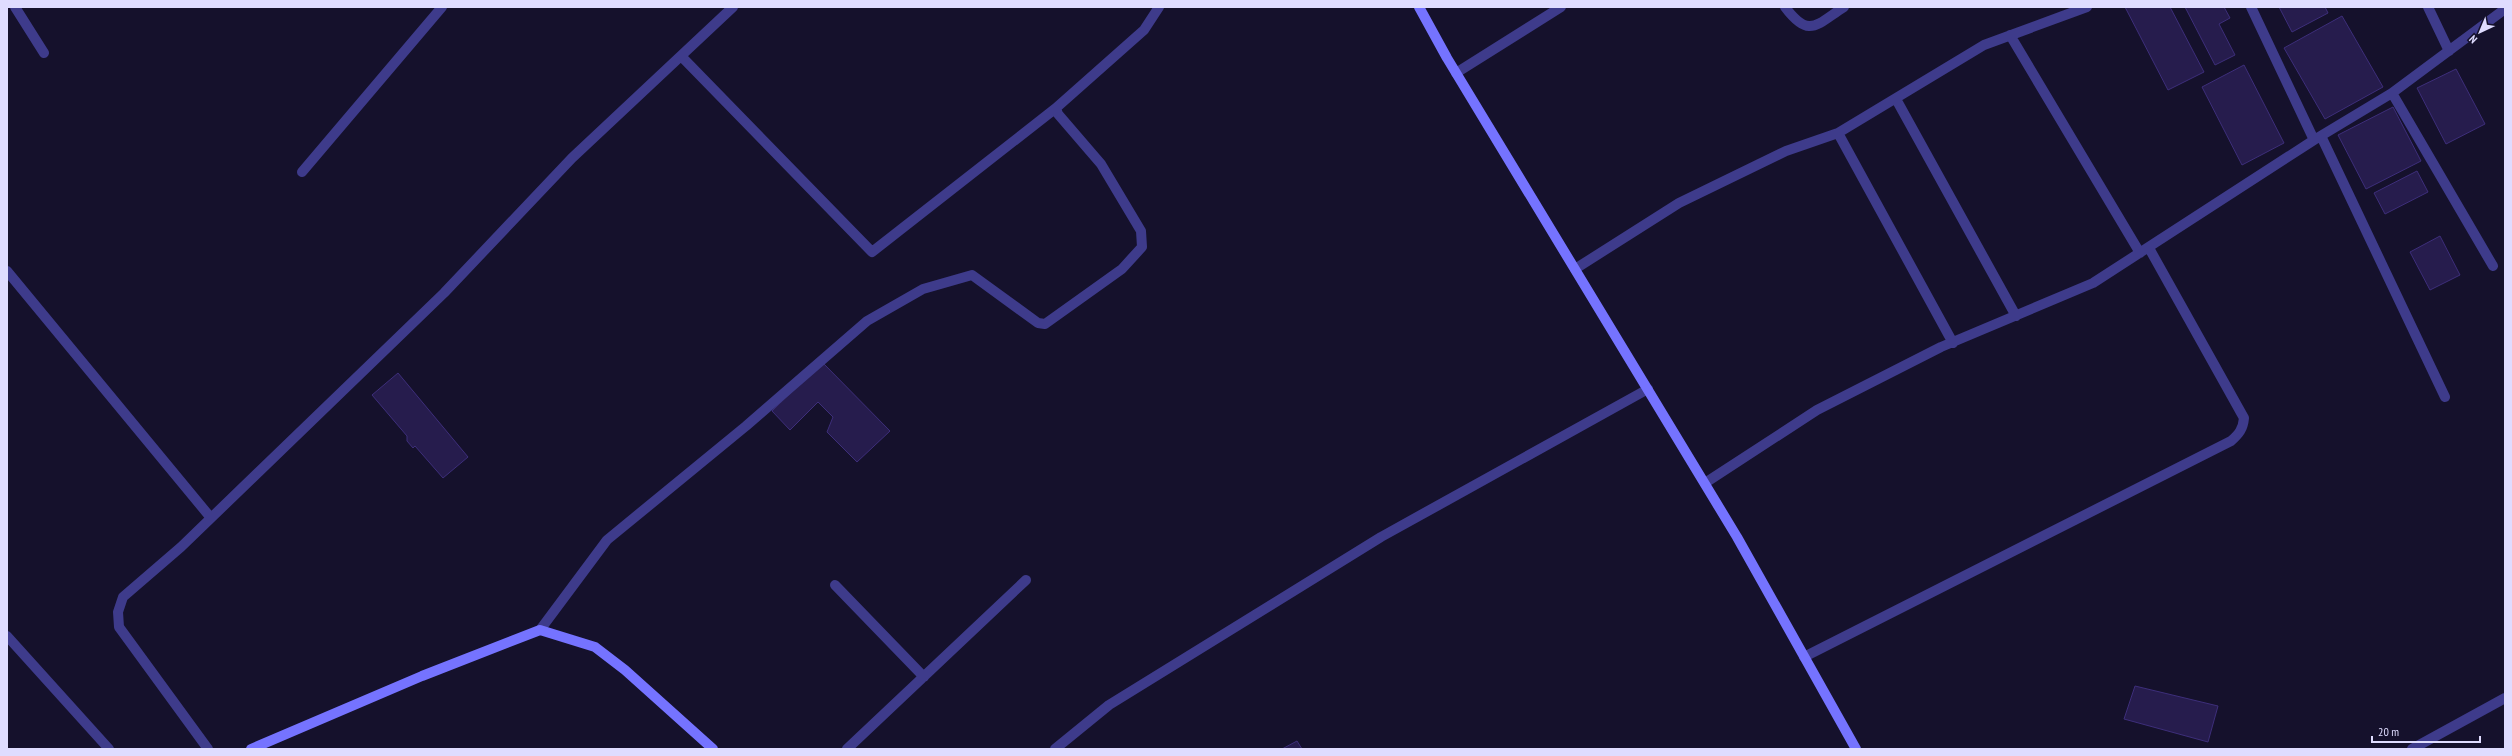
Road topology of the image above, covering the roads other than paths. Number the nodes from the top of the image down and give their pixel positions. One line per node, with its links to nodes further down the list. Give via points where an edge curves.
1 (15, 7): 15 (street)
2 (442, 7): 23 (street)
3 (733, 7): 16 (street)
4 (1160, 7): 20 (street, via 1144,30)
5 (1419, 7): 17 (street)
6 (1561, 7): 17 (street)
7 (1785, 7): 8 (street, via 1796,22 1804,27 1814,26)
8 (1844, 7)
9 (2087, 7): 13 (street)
10 (2251, 7): 22 (street)
11 (2428, 7): 14 (street)
12 (2505, 9): 14 (street)
13 (2010, 35): 19 (street, via 1984,45); 24 (street)
14 (2448, 51): 18 (street)
15 (44, 53)
16 (681, 56): 20 (street, via 872,252); 33 (street, via 572,158 444,293)
17 (1456, 73): 26 (street)
18 (2392, 93): 22 (street); 25 (street)
19 (1896, 99): 21 (street); 28 (street)
20 (1056, 108): 36 (street, via 1058,114 1102,164 1141,231 1142,247 1122,269 1045,324 1038,324 972,275 923,289 867,321 746,426 607,540)
21 (1838, 133): 26 (street, via 1786,151 1678,203); 29 (street)
22 (2318, 138): 24 (street); 31 (street)
23 (302, 172)
24 (2144, 251): 28 (street, via 2093,283); 38 (street, via 2244,418 2243,427 2238,434 2231,442)
25 (2493, 266)
26 (1576, 269): 30 (street)
27 (7, 271): 33 (street)
28 (2016, 316): 29 (street)
29 (1953, 343): 32 (street, via 1817,410)
30 (1648, 389): 32 (street); 46 (street, via 1381,537 1109,705)
31 (2445, 397)
32 (1705, 483): 38 (street)
33 (211, 518): 42 (street, via 123,597 118,612 119,627)
34 (1026, 580): 39 (street)
35 (835, 585): 39 (street)
36 (540, 630): 43 (street, via 422,676); 44 (street, via 595,647 625,670)
37 (7, 636): 41 (street)
38 (1804, 657): 47 (street)
39 (924, 677): 45 (street)
40 (2505, 698): 48 (street)
41 (109, 749)
42 (208, 749)
43 (251, 749)
44 (713, 749)
45 (847, 749)
46 (1055, 749)
47 (1856, 749)
48 (2412, 749)

